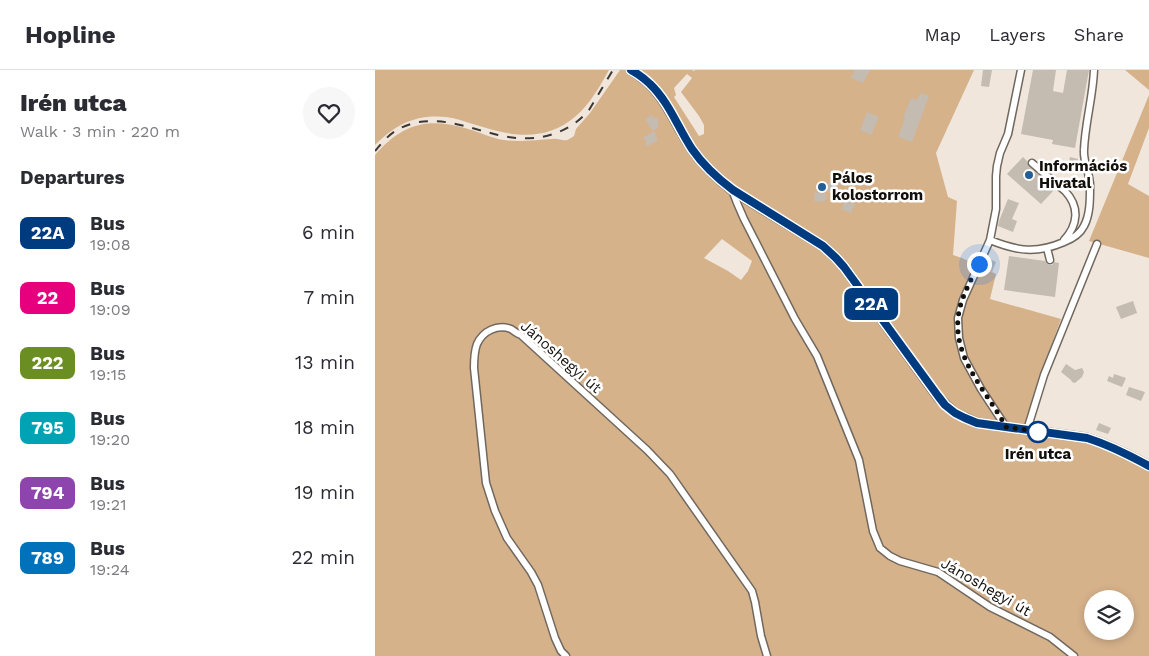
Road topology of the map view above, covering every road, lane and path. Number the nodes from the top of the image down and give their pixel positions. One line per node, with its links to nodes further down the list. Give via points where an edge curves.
1 (631, 70): 5 (main road, via 656,90 699,159)
2 (1021, 70): 6 (street, via 1008,134 997,166 996,210)
3 (1094, 70): 7 (street, via 1084,152 1090,186 1089,213 1079,232)
4 (1032, 163): 7 (street, via 1065,191 1074,205 1073,228)
5 (740, 200): 11 (main road, via 815,241 836,258 945,405 973,421); 16 (street, Jánoshegyi út, via 795,319 817,356 859,460 873,531 880,548 900,561 938,572 990,607 1050,637)
6 (990, 240): 9 (street, via 1032,251); 11 (street, via 963,300 958,328 964,358)
7 (1061, 243): 9 (street)
8 (1097, 244): 12 (street, via 1044,375)
9 (1047, 248): 10 (street)
10 (1050, 260)
11 (1006, 427): 12 (main road)
12 (1027, 430): 13 (main road, via 1102,443)
13 (1149, 466)
14 (566, 656): 15 (street, Jánoshegyi út, via 555,638 538,584 507,538 486,483 474,355 481,338 497,328 510,329 521,336 670,474 752,591)
15 (767, 656)
16 (1074, 656)

